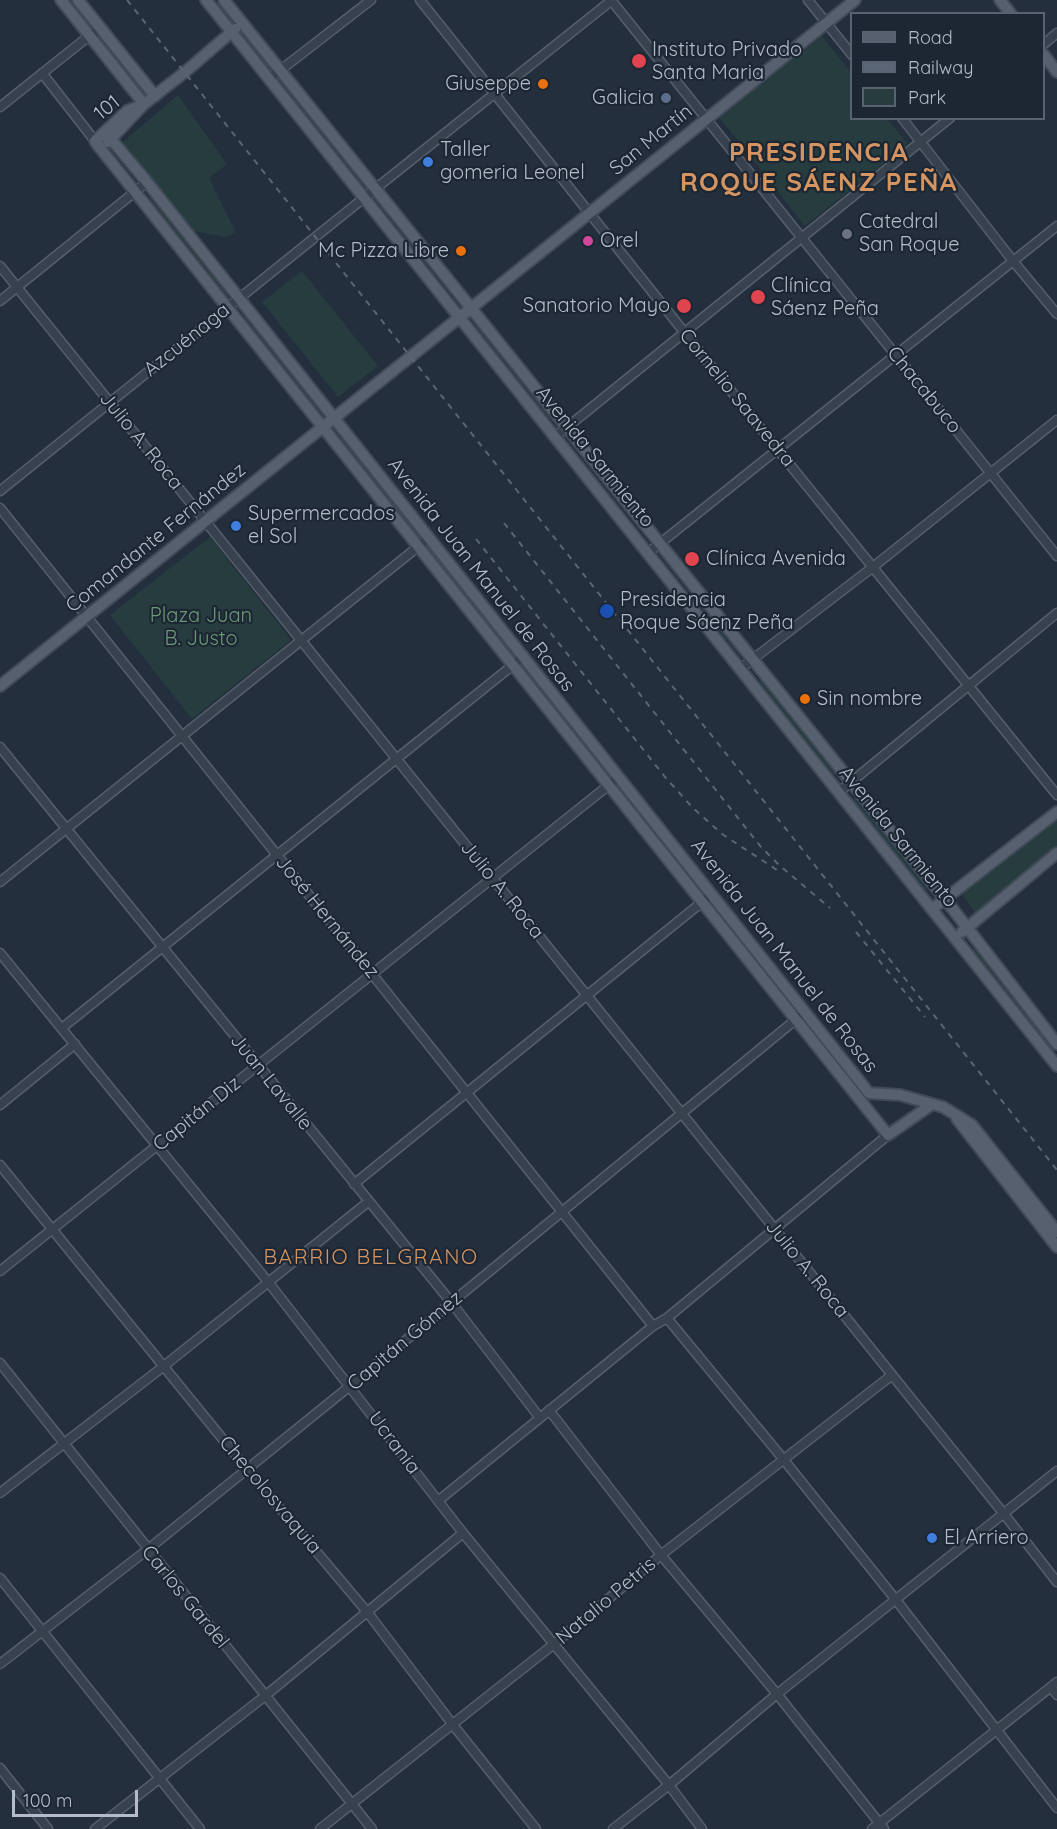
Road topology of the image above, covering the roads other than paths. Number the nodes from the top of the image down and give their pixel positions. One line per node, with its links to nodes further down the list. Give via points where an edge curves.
1 (61, 0): 17 (main road)
2 (78, 0): 14 (main road)
3 (206, 0): 15 (main road, Avenida Sarmiento)
4 (224, 0): 12 (main road, Avenida Sarmiento)
5 (371, 0): 21 (street)
6 (420, 0): 25 (street, Cornelio Saavedra)
7 (611, 0): 25 (street, Azcuénaga); 29 (street, Chacabuco)
8 (808, 0): 13 (street)
9 (855, 0): 13 (main road, San Martín)
10 (1000, 0): 11 (main road)
11 (1009, 12)
12 (242, 23): 15 (main road); 21 (main road, Avenida Sarmiento)
13 (826, 23): 19 (street); 29 (main road, San Martín)
14 (101, 29): 17 (street); 26 (main road)
15 (231, 32): 24 (main road, Avenida Sarmiento); 26 (main road)
16 (1057, 33): 18 (street)
17 (89, 36): 23 (street); 27 (main road)
18 (1045, 43)
19 (850, 53)
20 (1045, 56): 22 (main road)
21 (281, 70): 24 (street); 36 (main road, Avenida Sarmiento)
22 (1057, 72)
23 (42, 73): 28 (street); 34 (street)
24 (269, 79): 38 (main road, Avenida Sarmiento)
25 (493, 94): 36 (street, Azcuénaga); 39 (street, Cornelio Saavedra)
26 (155, 96): 27 (main road)
27 (144, 104): 32 (main road); 34 (main road, 101, via 127,111)
28 (0, 107)
29 (707, 119): 39 (main road, San Martín); 41 (street, Chacabuco)
30 (904, 120): 33 (street)
31 (948, 120): 33 (street)
32 (111, 139): 34 (main road); 35 (main road, Avenida Juan Manuel de Rosas)
33 (921, 142): 41 (street); 42 (street)
34 (98, 145): 37 (main road, Avenida Juan Manuel de Rosas)
35 (147, 182): 37 (street); 45 (main road, Avenida Juan Manuel de Rosas)
36 (375, 189): 38 (street, Azcuénaga); 48 (main road, Avenida Sarmiento)
37 (135, 192): 44 (street); 47 (main road, Avenida Juan Manuel de Rosas)
38 (364, 198): 45 (street, Azcuénaga); 50 (main road, Avenida Sarmiento)
39 (590, 213): 48 (main road, San Martín); 51 (street, Cornelio Saavedra)
40 (1057, 226): 42 (street)
41 (801, 239): 51 (street); 52 (street, Chacabuco)
42 (1013, 261): 49 (street); 52 (street)
43 (0, 266): 44 (street, Julio A. Roca)
44 (17, 288): 46 (street); 53 (street, Julio A. Roca)
45 (239, 298): 47 (street, Azcuénaga); 54 (main road, Avenida Juan Manuel de Rosas)
46 (0, 301)
47 (228, 307): 53 (street, Azcuénaga); 56 (main road, Avenida Juan Manuel de Rosas)
48 (470, 309): 50 (main road, San Martín); 57 (main road, Avenida Sarmiento)
49 (1057, 314)
50 (460, 318): 54 (main road, Comandante Fernández); 58 (main road, Avenida Sarmiento)
51 (684, 332): 57 (street); 59 (street, Cornelio Saavedra)
52 (896, 355): 59 (street); 60 (street, Chacabuco)
53 (110, 402): 61 (street, Azcuénaga); 63 (street, Julio A. Roca)
54 (334, 418): 56 (main road, Comandante Fernández); 64 (main road, Avenida Juan Manuel de Rosas)
55 (1057, 420): 60 (street)
56 (323, 427): 63 (main road, Comandante Fernández); 66 (main road, Avenida Juan Manuel de Rosas)
57 (567, 428): 58 (street); 65 (main road, Avenida Sarmiento)
58 (555, 437): 67 (main road, Avenida Sarmiento)
59 (778, 450): 65 (street); 69 (street, Cornelio Saavedra)
60 (990, 473): 68 (street, Chacabuco); 69 (street)
61 (0, 491)
62 (0, 508): 71 (street, José Hernández)
63 (206, 521): 71 (main road, Comandante Fernández); 72 (street, Julio A. Roca)
64 (429, 538): 66 (street); 73 (main road, Avenida Juan Manuel de Rosas)
65 (659, 544): 67 (street); 74 (main road, Avenida Sarmiento)
66 (418, 546): 72 (street); 75 (main road, Avenida Juan Manuel de Rosas)
67 (648, 554): 76 (main road, Avenida Sarmiento)
68 (1057, 556)
69 (873, 567): 74 (street); 77 (street, Cornelio Saavedra)
70 (1057, 613): 77 (street)
71 (87, 617): 78 (main road, Comandante Fernández); 79 (street, José Hernández)
72 (301, 640): 79 (street); 81 (street, Julio A. Roca)
73 (523, 657): 75 (street); 82 (main road, Avenida Juan Manuel de Rosas)
74 (752, 661): 76 (street); 83 (main road, Avenida Sarmiento)
75 (513, 665): 81 (street); 84 (main road, Avenida Juan Manuel de Rosas)
76 (740, 669): 85 (main road, Avenida Sarmiento)
77 (968, 685): 83 (street); 86 (street, Cornelio Saavedra)
78 (0, 686)
79 (182, 736): 88 (street); 90 (street, José Hernández)
80 (0, 747): 88 (street, Juan Lavalle)
81 (396, 759): 90 (street); 91 (street, Julio A. Roca)
82 (619, 777): 84 (street, Capitán Diz); 93 (main road, Avenida Juan Manuel de Rosas)
83 (851, 782): 85 (street); 94 (main road, Avenida Sarmiento)
84 (609, 785): 91 (street, Capitán Diz); 93 (main road, Avenida Juan Manuel de Rosas)
85 (838, 792): 95 (main road, Avenida Sarmiento)
86 (1057, 795)
87 (1057, 812): 94 (main road)
88 (67, 829): 92 (street); 98 (street, Juan Lavalle)
89 (1057, 853): 96 (main road)
90 (277, 855): 98 (street); 100 (street, José Hernández)
91 (492, 878): 100 (street, Capitán Diz); 101 (street, Julio A. Roca)
92 (0, 882)
93 (707, 898): 101 (street); 102 (main road, Avenida Juan Manuel de Rosas)
94 (945, 899): 95 (main road); 96 (main road, Avenida Sarmiento)
95 (932, 909): 97 (main road, Avenida Sarmiento)
96 (966, 928): 97 (main road); 105 (main road, Avenida Sarmiento)
97 (955, 938): 105 (main road, Avenida Sarmiento)
98 (162, 947): 103 (street); 106 (street, Juan Lavalle)
99 (0, 953): 103 (street, Ucrania)
100 (372, 974): 106 (street, Capitán Diz); 108 (street, José Hernández)
101 (587, 996): 108 (street); 115 (street, Julio A. Roca)
102 (801, 1016): 109 (main road, Avenida Juan Manuel de Rosas); 113 (main road, Avenida Juan Manuel de Rosas); 115 (street, Capitán Gómez)
103 (62, 1028): 104 (street, Ucrania)
104 (75, 1044): 111 (street); 118 (street, Ucrania)
105 (1054, 1049): 107 (main road)
106 (258, 1065): 118 (street, Capitán Diz); 120 (street, Juan Lavalle)
107 (1057, 1066)
108 (467, 1093): 120 (street); 122 (street, José Hernández)
109 (874, 1094): 110 (main road, Avenida Juan Manuel de Rosas); 113 (main road)
110 (900, 1095): 112 (main road, Avenida Juan Manuel de Rosas); 116 (main road, via 911,1110)
111 (0, 1105)
112 (931, 1105): 114 (main road, Avenida Juan Manuel de Rosas); 116 (main road)
113 (868, 1110): 117 (main road, Avenida Juan Manuel de Rosas)
114 (952, 1111): 125 (main road, via 972,1125); 126 (main road)
115 (682, 1113): 122 (street, Capitán Gómez); 123 (street, Julio A. Roca)
116 (910, 1119): 117 (main road)
117 (888, 1134): 123 (street)
118 (157, 1146): 124 (street, Capitán Diz); 128 (street, Ucrania)
119 (0, 1165): 124 (street, Checolosvaquia)
120 (354, 1184): 121 (street, Juan Lavalle)
121 (368, 1202): 128 (street); 129 (street, Juan Lavalle)
122 (561, 1211): 129 (street, Capitán Gómez); 131 (street, José Hernández)
123 (774, 1228): 130 (street); 134 (street, Julio A. Roca)
124 (53, 1229): 127 (street, Capitán Diz); 133 (street, Checolosvaquia)
125 (1057, 1232)
126 (1057, 1246)
127 (0, 1271)
128 (268, 1283): 133 (street); 135 (street, Ucrania)
129 (451, 1302): 135 (street, Capitán Gómez); 137 (street, Juan Lavalle)
130 (666, 1318): 131 (street); 139 (street)
131 (653, 1326): 136 (street)
132 (0, 1363): 138 (street, Carlos Gardel)
133 (164, 1366): 138 (street); 140 (street, Checolosvaquia)
134 (892, 1375): 139 (street, Natalio Petris); 144 (street, Julio A. Roca)
135 (350, 1386): 140 (street, Capitán Gómez); 143 (street, Ucrania)
136 (549, 1410): 137 (street); 147 (street)
137 (540, 1418): 143 (street)
138 (64, 1444): 142 (street); 146 (street, Carlos Gardel)
139 (784, 1460): 147 (street, Natalio Petris); 150 (street)
140 (247, 1469): 146 (street, Capitán Gómez); 151 (street, Checolosvaquia)
141 (1057, 1471): 144 (street)
142 (0, 1493)
143 (438, 1501): 145 (street, Ucrania)
144 (1004, 1514): 149 (street, Julio A. Roca); 150 (street)
145 (464, 1533): 151 (street); 153 (street, Ucrania)
146 (147, 1550): 152 (street, Capitán Gómez); 158 (street, Carlos Gardel)
147 (661, 1555): 153 (street, Natalio Petris); 156 (street)
148 (0, 1578): 152 (street)
149 (1057, 1582)
150 (896, 1600): 156 (street); 160 (street)
151 (368, 1613): 158 (street); 159 (street, Checolosvaquia)
152 (43, 1631): 154 (street, Capitán Gómez); 162 (street)
153 (554, 1644): 159 (street, Natalio Petris); 163 (street, Ucrania)
154 (0, 1664)
155 (1054, 1684): 157 (street); 160 (street)
156 (777, 1694): 163 (street); 166 (street)
157 (1057, 1695)
158 (265, 1696): 162 (street); 164 (street, Carlos Gardel)
159 (453, 1725): 164 (street, Natalio Petris); 172 (street, Checolosvaquia)
160 (996, 1731): 165 (street); 166 (street)
161 (0, 1768): 167 (street)
162 (159, 1778): 168 (street); 169 (street)
163 (669, 1785): 173 (street); 174 (street, Ucrania)
164 (352, 1804): 170 (street, Natalio Petris); 171 (street, Carlos Gardel)
165 (1057, 1808)
166 (879, 1827)
167 (48, 1829)
168 (94, 1829)
169 (200, 1829)
170 (320, 1829)
171 (372, 1829)
172 (536, 1829)
173 (613, 1829)
174 (702, 1829)

